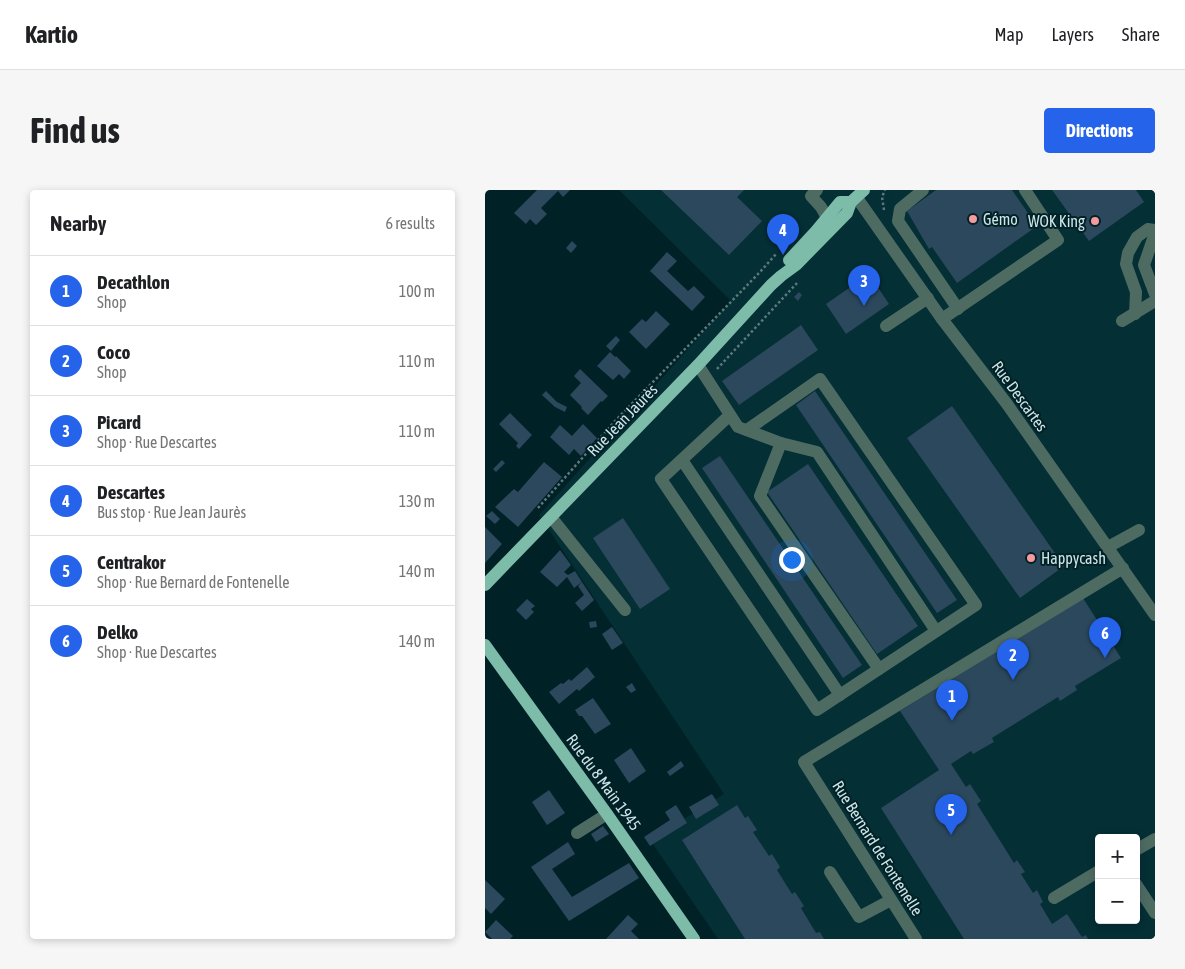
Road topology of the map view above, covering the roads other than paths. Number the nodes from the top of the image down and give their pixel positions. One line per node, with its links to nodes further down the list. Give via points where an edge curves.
1 (817, 190): 5 (street, via 811,196)
2 (923, 190): 7 (street, via 900,208 898,221)
3 (1025, 190): 13 (street, via 1058,240)
4 (857, 197): 5 (main road, Rue Jean Jaurès, via 840,202); 8 (street, Rue Descartes); 9 (main road, Rue Jean Jaurès, via 847,213)
5 (827, 218): 9 (main road, Rue Jean Jaurès, via 789,260)
6 (1155, 231): 10 (street, via 1145,265); 14 (street, via 1148,229 1137,237 1128,253 1126,264 1135,292)
7 (909, 237): 8 (street); 13 (street)
8 (893, 249): 11 (street, Rue Descartes)
9 (781, 276): 18 (main road, Rue Jean Jaurès)
10 (1155, 294)
11 (928, 298): 15 (street, Rue Descartes); 17 (street)
12 (1155, 301): 14 (street)
13 (958, 309): 15 (street)
14 (1135, 314): 16 (street)
15 (943, 319): 25 (street, Rue Descartes)
16 (1122, 321)
17 (886, 326)
18 (698, 365): 19 (street); 23 (main road, Rue Jean Jaurès)
19 (731, 415): 20 (street, via 738,427); 22 (street)
20 (747, 430): 21 (street); 30 (street, via 820,379 975,604)
21 (781, 443): 30 (street, via 817,452); 32 (street, via 760,496)
22 (682, 460): 33 (street); 33 (street, via 661,479 667,488 817,710)
23 (551, 517): 27 (main road, Rue Jean Jaurès); 28 (street)
24 (1139, 530): 25 (street)
25 (1108, 547): 26 (street, Rue Descartes)
26 (1123, 568): 29 (street, Rue Descartes); 42 (street, Rue Bernard de Fontenelle, via 804,762)
27 (485, 585)
28 (625, 610)
29 (1155, 614)
30 (936, 631): 32 (street)
31 (485, 645): 34 (main road, Rue du 8 Main 1945)
32 (879, 669): 33 (street)
33 (840, 695)
34 (607, 814): 35 (street); 44 (main road, Rue du 8 Main 1945)
35 (577, 834)
36 (1155, 838): 37 (street)
37 (1140, 847)
38 (830, 872): 42 (street, via 859,917)
39 (1095, 873): 41 (street)
40 (1140, 890): 43 (street)
41 (1054, 898)
42 (891, 900): 45 (street, Rue Bernard de Fontenelle)
43 (1155, 913)
44 (694, 939)
45 (916, 939)

